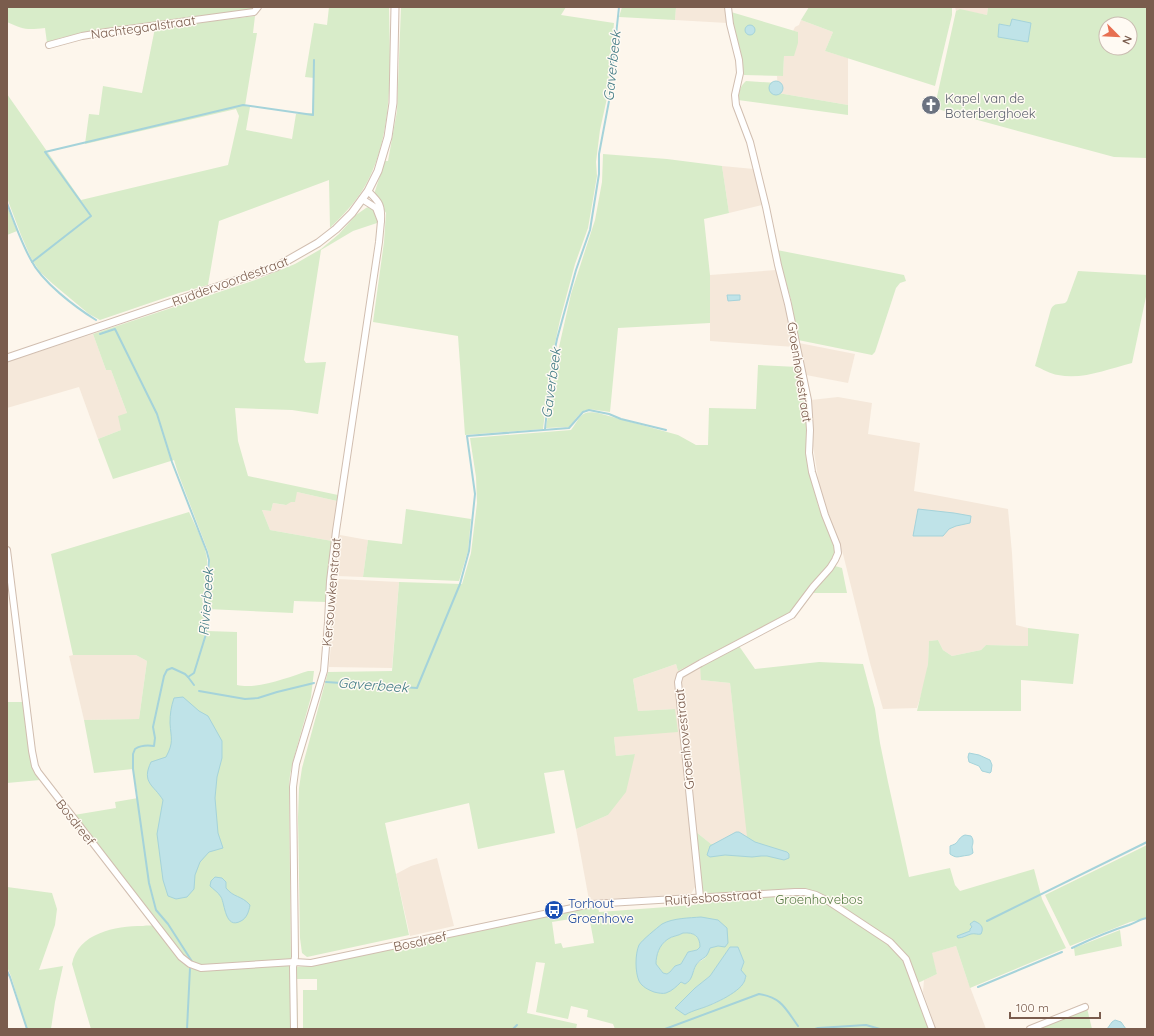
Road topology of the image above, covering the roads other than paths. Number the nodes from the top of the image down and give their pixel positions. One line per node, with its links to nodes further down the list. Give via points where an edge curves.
1 (258, 7): 4 (street, Nachtegaalstraat, via 254,12 106,32)
2 (396, 7): 5 (street, Ruddervoordestraat, via 391,121 384,153)
3 (728, 7): 10 (street, Groenhovestraat, via 740,72 735,94 736,105 750,142 766,207 808,400 812,472 838,553 830,568 792,614 680,675 678,682)
4 (50, 45)
5 (368, 191): 6 (street, Ruddervoordestraat); 7 (street, Kersouwkenstraat, via 379,203 382,211)
6 (362, 199): 7 (street, via 376,208); 8 (street, Ruddervoordestraat, via 336,229 299,255 276,266)
7 (381, 221): 12 (street, Kersouwkenstraat, via 380,242 336,531 324,670 294,776)
8 (7, 358)
9 (7, 550): 12 (street, Bosdreef, via 32,751 35,766 41,777 190,964 201,968)
10 (700, 897): 11 (street, Ruitjesbosstraat, via 591,904); 15 (street, Ruitjesbosstraat, via 805,892 828,901 890,942 906,959)
11 (545, 914): 12 (street, Bosdreef, via 311,963)
12 (294, 962): 14 (street)
13 (1085, 1007): 16 (street)
14 (294, 1029)
15 (932, 1029)
16 (1032, 1029)

